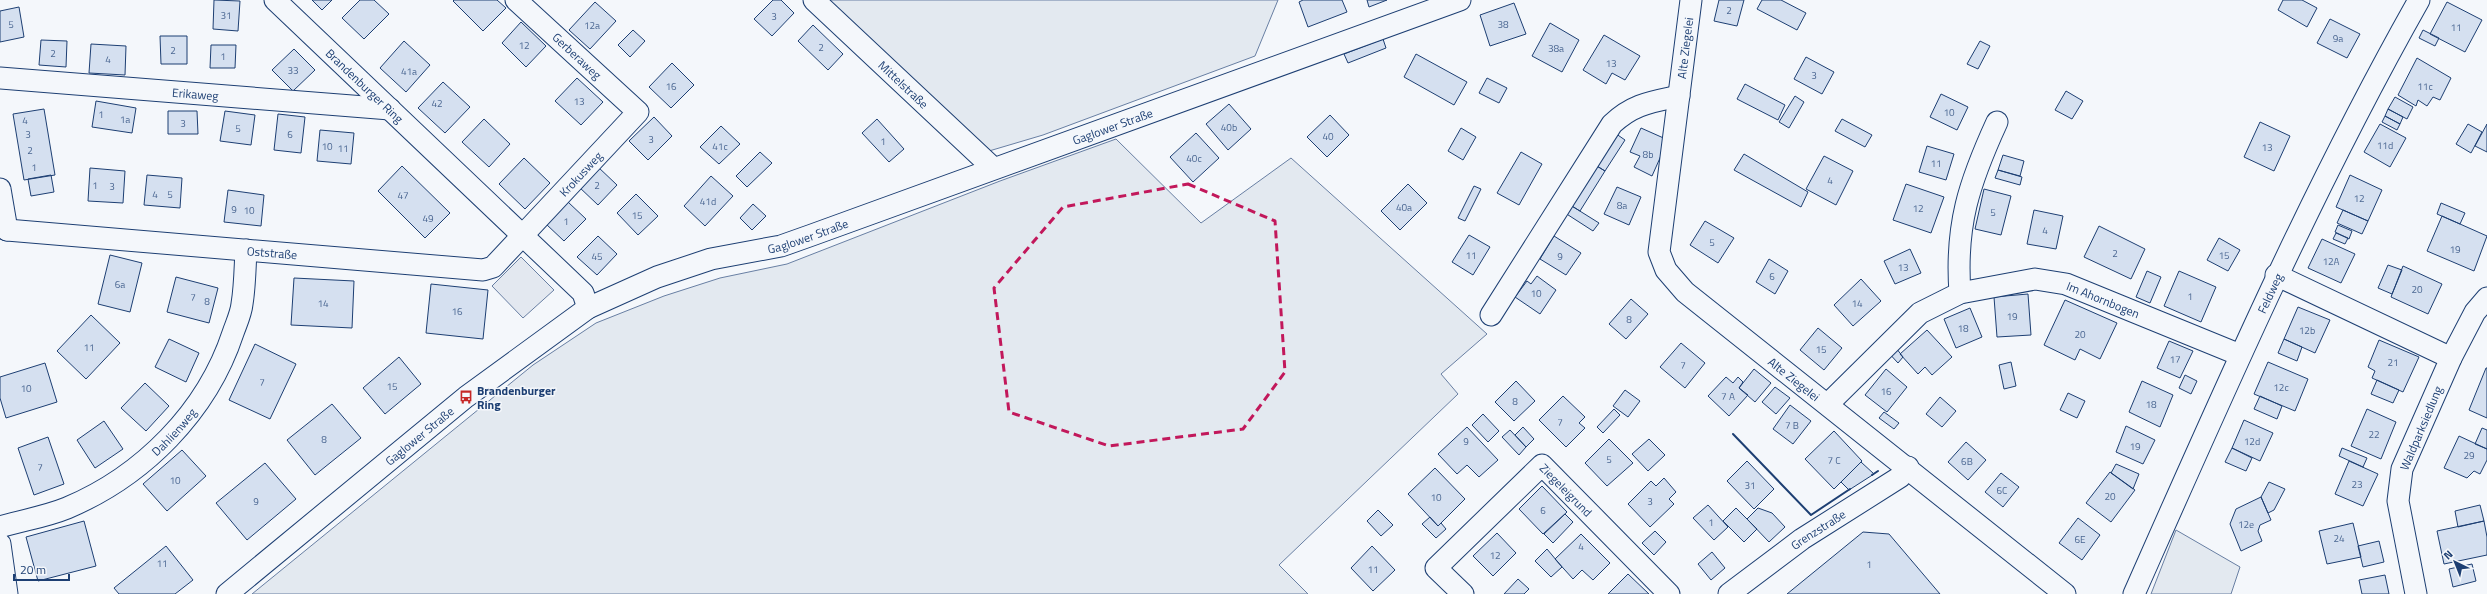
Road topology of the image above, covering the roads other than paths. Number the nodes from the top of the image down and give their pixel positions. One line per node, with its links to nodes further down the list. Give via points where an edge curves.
1 (275, 0): 9 (street, Brandenburger Ring)
2 (516, 0): 10 (street, Gerberaweg)
3 (814, 0): 12 (street, Mittelstraße)
4 (1460, 0): 12 (street, Gaglower Straße)
5 (1692, 0): 8 (street, Alte Ziegelei)
6 (2419, 0): 17 (street, Feldweg)
7 (0, 78): 9 (street, Erikaweg)
8 (1679, 96): 21 (street, Alte Ziegelei, via 1644,103 1625,112 1612,124); 24 (street, Alte Ziegelei, via 1659,252 1666,270 1686,292)
9 (390, 109): 15 (street, Brandenburger Ring)
10 (638, 112): 15 (street, Krokusweg)
11 (1997, 122): 18 (street, via 1978,163 1965,203 1958,242)
12 (993, 168): 20 (street, Gaglower Straße, via 781,246 711,259 657,278)
13 (0, 189): 14 (street)
14 (3, 234): 16 (street, Oststraße)
15 (522, 235): 16 (street, Oststraße, via 493,267 483,270); 20 (street, Brandenburger Ring, via 583,293)
16 (246, 250): 26 (street, Dahlienweg, via 242,305 228,349 209,388 191,414 144,461 121,479 62,510 41,518)
17 (2276, 275): 22 (street, Feldweg); 23 (street)
18 (1960, 293): 22 (street, Im Ahornbogen, via 2035,279 2066,284); 24 (street, Im Ahornbogen, via 1920,313)
19 (2487, 298): 23 (street, Waldparksiedlung, via 2475,312)
20 (588, 308): 29 (street, Gaglower Straße, via 466,397)
21 (1491, 315)
22 (2240, 355): 34 (street, Feldweg)
23 (2451, 358): 35 (street, Waldparksiedlung, via 2402,469 2398,501)
24 (1828, 404): 25 (street, Alte Ziegelei)
25 (1908, 467): 32 (street, Grenzstraße, via 1900,477 1802,539); 33 (street, Alte Ziegelei)
26 (0, 527)
27 (0, 544): 28 (street)
28 (7, 594)
29 (227, 594)
30 (1463, 594): 31 (street, Ziegeleigrund, via 1436,568 1542,466)
31 (1669, 594)
32 (1729, 594)
33 (2065, 594)
34 (2134, 594)
35 (2416, 594)

